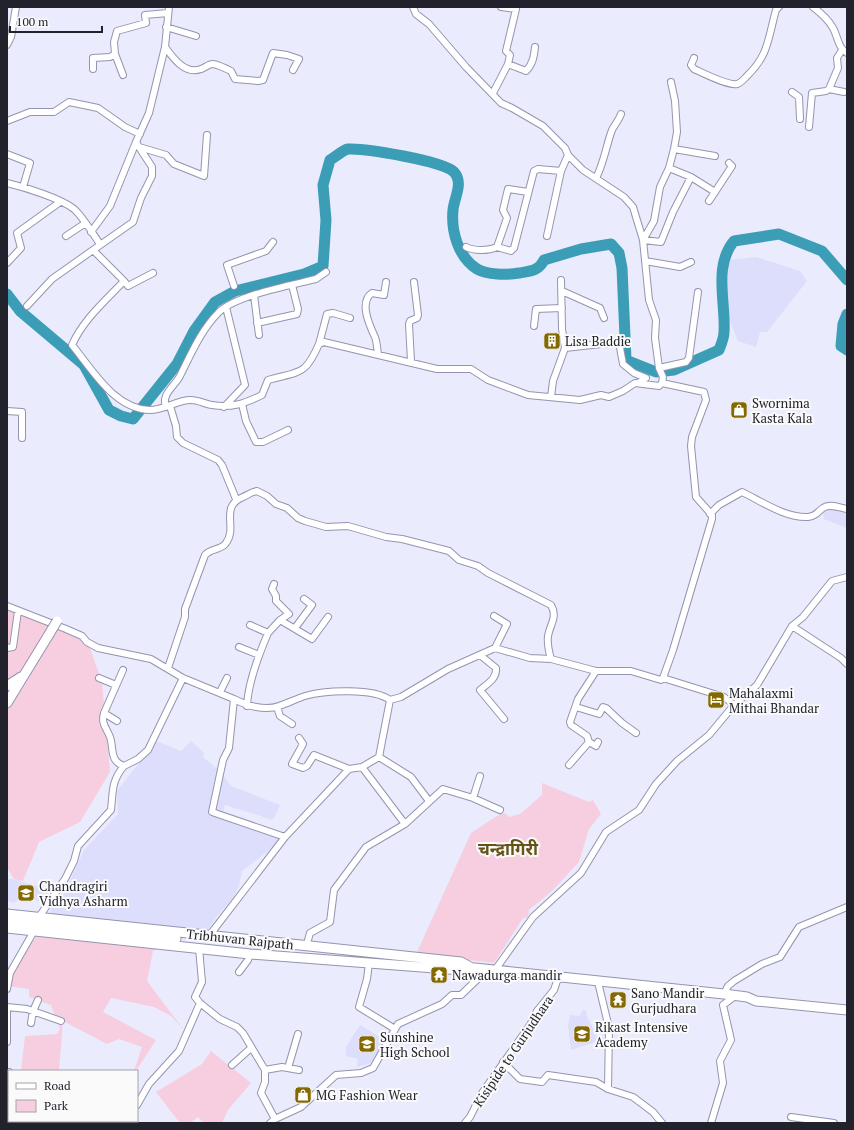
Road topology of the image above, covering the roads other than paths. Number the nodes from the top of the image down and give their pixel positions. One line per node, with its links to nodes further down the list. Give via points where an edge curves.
1 (413, 7): 24 (street, via 416,14 429,24 466,67)
2 (501, 7): 16 (street, via 516,9 506,52 510,55)
3 (779, 7): 15 (street, via 763,58 742,82 726,82 694,69 691,65)
4 (813, 7): 13 (street, via 833,28)
5 (13, 8): 8 (street)
6 (169, 10): 7 (street); 14 (street, via 145,14 146,23 117,31 114,42)
7 (166, 27): 9 (street); 11 (street)
8 (9, 32): 10 (street)
9 (196, 36)
10 (7, 45)
11 (165, 47): 18 (street, via 179,64 188,69 200,70 210,64 218,65 231,71 234,79 263,80 274,53 287,54 299,59); 31 (street, via 149,113)
12 (535, 47): 16 (street, via 533,60 526,71)
13 (845, 51): 21 (street, via 837,58 838,68)
14 (115, 54): 17 (street, via 110,57 93,58); 19 (street)
15 (694, 58)
16 (508, 64): 24 (street)
17 (93, 69)
18 (293, 70)
19 (123, 75)
20 (671, 82): 34 (street, via 675,101)
21 (829, 89): 23 (street); 26 (street, via 812,93)
22 (792, 92): 25 (street, via 799,97)
23 (844, 92)
24 (493, 93): 36 (street, via 501,103 543,126 565,148)
25 (800, 105): 26 (street); 28 (street)
26 (811, 108): 30 (street)
27 (621, 114): 42 (street, via 619,122 613,128)
28 (800, 119)
29 (7, 121): 31 (street, via 30,112 54,112 69,102 98,108)
30 (809, 127)
31 (140, 134): 33 (street)
32 (207, 135): 33 (street, via 204,176 174,164 166,155)
33 (138, 144): 50 (street, via 110,206); 55 (street, via 152,167 152,176 133,222)
34 (674, 148): 37 (street); 39 (street)
35 (7, 154): 44 (street, via 30,163)
36 (568, 155): 40 (street); 42 (street, via 583,170)
37 (715, 156)
38 (729, 163): 46 (street, via 732,166)
39 (669, 168): 41 (street); 53 (street, via 660,187 654,221)
40 (561, 171): 45 (street, via 534,171); 52 (street)
41 (691, 177): 46 (street); 53 (street, via 661,242)
42 (596, 178): 53 (street, via 624,197 633,207)
43 (7, 183): 44 (street)
44 (22, 187): 48 (street)
45 (528, 192): 57 (street, via 514,248 511,251); 57 (street, via 508,189 503,210 507,218)
46 (715, 192): 47 (street)
47 (709, 201)
48 (60, 202): 49 (street, via 75,210); 61 (street, via 17,233 21,248)
49 (84, 224): 50 (street); 51 (street)
50 (91, 232): 55 (street)
51 (66, 236)
52 (547, 236)
53 (643, 240): 59 (street)
54 (273, 242): 69 (street, via 266,251 227,265)
55 (100, 244): 58 (street)
56 (466, 247): 57 (street, via 471,250)
57 (497, 247)
58 (93, 250): 65 (street); 73 (street, via 52,279)
59 (645, 261): 60 (street, via 680,267); 85 (street, via 649,300 656,320)
60 (692, 262)
61 (7, 263)
62 (326, 272): 68 (street, via 316,279)
63 (153, 274): 65 (street, via 128,286)
64 (561, 280): 70 (street)
65 (124, 281): 90 (street, via 88,319 72,345 113,394 129,404 150,410)
66 (386, 282): 83 (street, via 384,295 372,293 366,301 366,316 375,336)
67 (414, 282): 84 (street, via 418,315 409,324)
68 (292, 285): 72 (street); 78 (street, via 297,314)
69 (234, 286)
70 (562, 291): 75 (street); 77 (street, via 600,308)
71 (698, 292): 85 (street, via 689,358 686,362)
72 (254, 295): 74 (street); 78 (street)
73 (27, 306)
74 (226, 307): 90 (street, via 203,332 178,380 165,396 164,401); 91 (street, via 245,385)
75 (562, 308): 79 (street, via 536,310); 82 (street)
76 (350, 318): 81 (street, via 326,314)
77 (604, 318)
78 (257, 323): 80 (street)
79 (534, 326)
80 (259, 335)
81 (319, 344): 83 (street, via 328,342); 89 (street, via 311,362 303,370 268,380 262,395)
82 (565, 348): 87 (street, via 619,342 623,364 646,378); 88 (street, via 553,381)
83 (378, 354): 84 (street)
84 (411, 361): 88 (street, via 437,369 471,369 488,380 523,394)
85 (658, 368): 86 (street)
86 (662, 380): 87 (street, via 659,386); 97 (street, via 704,392 706,395 691,446 696,498)
87 (635, 383): 88 (street, via 609,397 601,395 580,400)
88 (551, 397)
89 (242, 404): 91 (street); 93 (street, via 246,421 256,442 263,442)
90 (168, 406): 91 (street, via 177,401 193,400); 95 (street, via 176,426 177,437 222,464)
91 (224, 407)
92 (7, 411): 94 (street, via 22,412)
93 (288, 430)
94 (22, 438)
95 (236, 499): 116 (street, via 257,491 305,521 326,527 348,526 449,551 459,560 478,566 551,605 554,610 554,620 548,636); 118 (street, via 230,510 228,541 206,555 185,610)
96 (847, 509): 97 (street, via 831,505 824,507 816,515 807,517 784,512 742,492 719,505)
97 (710, 514): 125 (street, via 712,518 705,544)
98 (847, 577): 108 (street, via 832,581 803,617)
99 (274, 584): 105 (street, via 272,589 276,601 289,614)
100 (304, 599): 109 (street, via 312,605)
101 (7, 606): 102 (street)
102 (18, 611): 112 (street, via 13,647); 118 (street, via 82,636 98,648 151,659)
103 (494, 616): 113 (street, via 507,624)
104 (328, 617): 109 (street, via 312,639)
105 (280, 620): 109 (street); 110 (street)
106 (57, 621): 121 (highway, bridge)
107 (250, 625): 110 (street)
108 (792, 626): 117 (street); 133 (street, via 757,685)
109 (295, 628)
110 (268, 633): 115 (street)
111 (239, 647): 115 (street)
112 (7, 648)
113 (495, 648): 114 (street); 116 (street, via 530,658)
114 (480, 655): 131 (street, via 448,669 401,697); 138 (street, via 496,668 497,673 480,690)
115 (259, 656): 134 (street)
116 (551, 659): 120 (street)
117 (847, 664)
118 (168, 668): 123 (street)
119 (123, 670): 126 (street)
120 (596, 671): 125 (street, via 631,671 661,680); 136 (street, via 578,699)
121 (23, 675): 127 (highway); 129 (highway); 132 (highway)
122 (99, 678): 126 (street)
123 (183, 678): 128 (street); 149 (street, via 148,750 138,760)
124 (228, 678): 128 (street)
125 (663, 678): 133 (street, via 724,698)
126 (116, 685): 137 (street)
127 (7, 686)
128 (220, 692): 130 (street)
129 (7, 695)
130 (234, 699): 134 (street); 157 (street, via 229,748 223,760 212,812)
131 (390, 700): 135 (street, via 384,696 360,691 340,692 306,696); 147 (street)
132 (7, 703)
133 (734, 705): 170 (street, via 709,735 677,761 656,784 639,810 606,832 581,873 533,917)
134 (247, 706): 135 (street)
135 (277, 707): 140 (street, via 280,716)
136 (576, 707): 141 (street, via 599,714 603,707 606,708); 143 (street, via 571,725 586,736)
137 (104, 713): 139 (street); 149 (street, via 103,719 110,737 112,756)
138 (504, 720)
139 (117, 721)
140 (292, 724)
141 (636, 733)
142 (299, 738): 146 (street, via 303,744)
143 (589, 742): 144 (street, via 596,746); 148 (street)
144 (598, 742)
145 (290, 750): 146 (street)
146 (297, 753): 151 (street, via 292,764 303,768 314,755)
147 (379, 757): 150 (street); 154 (street, via 411,778)
148 (569, 765)
149 (124, 766): 160 (street, via 114,782 111,810 78,846 65,879)
150 (362, 767): 151 (street); 156 (street)
151 (349, 769): 157 (street)
152 (480, 776): 153 (street)
153 (473, 798): 154 (street, via 443,789); 155 (street)
154 (429, 801): 156 (street)
155 (500, 810)
156 (405, 824): 164 (street, via 366,847 334,890 330,922 310,933)
157 (285, 838): 163 (street)
158 (847, 907): 175 (street, via 799,927 780,957 762,964 734,981)
159 (7, 916): 160 (highway, Tribhuvan Rajpath); 168 (highway, via 433,964)
160 (39, 917): 163 (highway, Tribhuvan Rajpath)
161 (7, 928): 162 (highway, Tribhuvan Rajpath)
162 (34, 932): 165 (highway, Tribhuvan Rajpath); 174 (street, via 10,973)
163 (209, 936): 164 (highway, Tribhuvan Rajpath)
164 (306, 946): 169 (highway, Tribhuvan Rajpath, via 461,962)
165 (199, 948): 166 (highway, Tribhuvan Rajpath); 179 (street, via 202,982 196,997)
166 (250, 954): 167 (highway, Tribhuvan Rajpath); 171 (street)
167 (370, 963): 168 (highway, Tribhuvan Rajpath); 187 (street, via 359,1007)
168 (442, 968): 169 (highway, Tribhuvan Rajpath)
169 (472, 968): 170 (highway, Tribhuvan Rajpath)
170 (491, 970): 172 (highway, Tribhuvan Rajpath); 187 (street, via 461,995 452,995 442,1004 402,1021)
171 (239, 972)
172 (558, 978): 173 (highway, Tribhuvan Rajpath); 191 (street, Kisipide to Gurjudhara, via 554,990)
173 (598, 982): 175 (highway, Tribhuvan Rajpath); 196 (street, via 609,1028)
174 (7, 989)
175 (724, 994): 176 (highway, Tribhuvan Rajpath)
176 (735, 996): 177 (highway, Tribhuvan Rajpath); 202 (street, via 722,1005 730,1040 720,1061 723,1083)
177 (747, 997): 180 (highway, Tribhuvan Rajpath); 182 (highway, Tribhuvan Rajpath, via 756,1001)
178 (38, 1000): 184 (street)
179 (200, 1003): 190 (street, via 220,1019 237,1027); 197 (street, via 179,1051 149,1084)
180 (847, 1004)
181 (7, 1007): 184 (street)
182 (847, 1010)
183 (7, 1011): 189 (street)
184 (33, 1011): 185 (street); 186 (street)
185 (61, 1021)
186 (31, 1024)
187 (395, 1029): 199 (street, via 373,1068 361,1073 336,1075 301,1107)
188 (298, 1034): 193 (street)
189 (7, 1041)
190 (251, 1048): 192 (street); 194 (street)
191 (503, 1062): 196 (street, via 520,1079 542,1082 548,1075 596,1082); 201 (street, Kisipide to Gurjudhara)
192 (232, 1065)
193 (288, 1068): 194 (street); 195 (street)
194 (265, 1070): 199 (street, via 265,1082 261,1093)
195 (300, 1070)
196 (608, 1089): 200 (street, via 633,1097)
197 (138, 1103)
198 (791, 1117): 203 (street)
199 (272, 1121)
200 (662, 1122)
201 (465, 1123)
202 (711, 1123)
203 (834, 1123)

